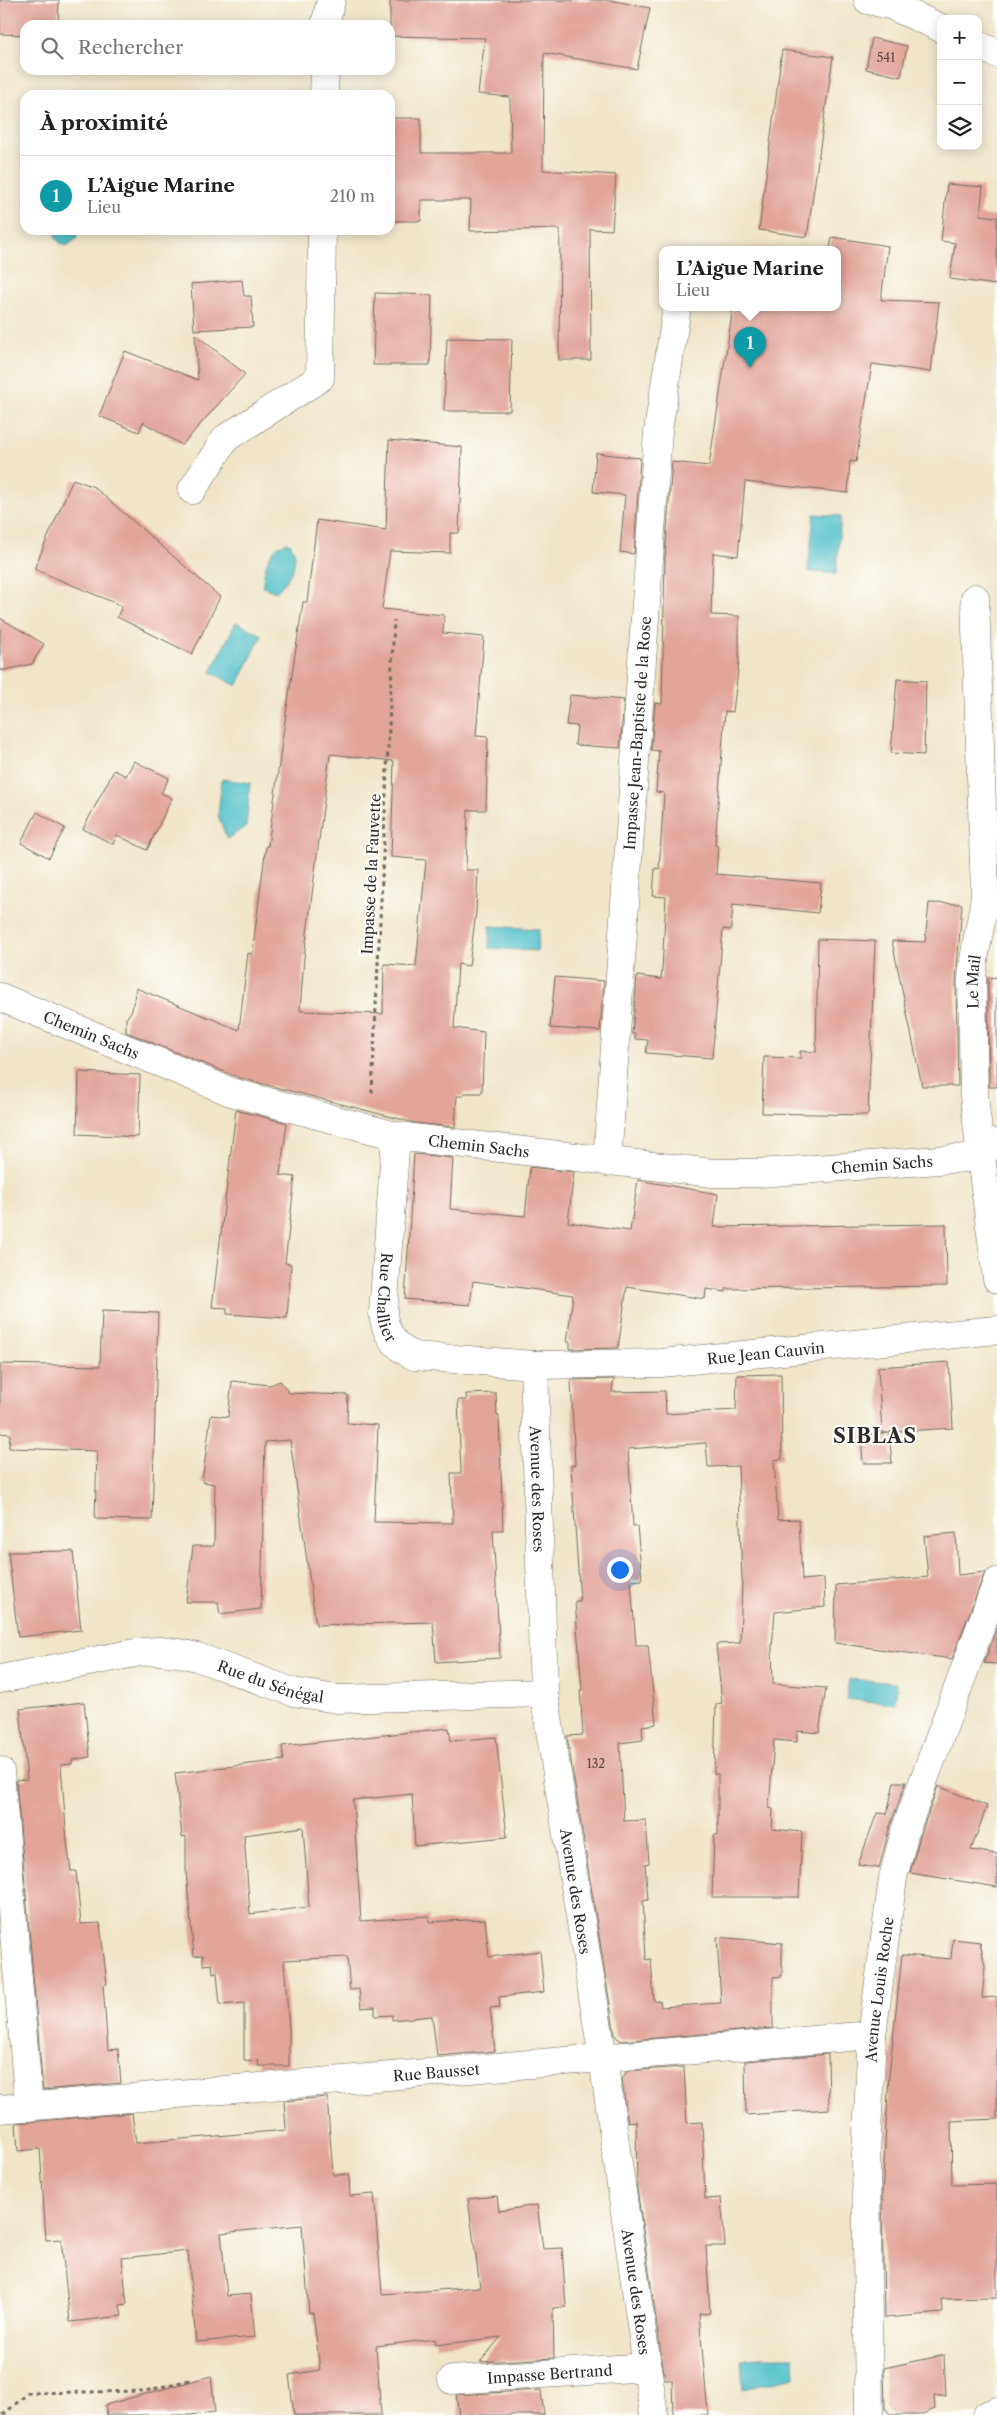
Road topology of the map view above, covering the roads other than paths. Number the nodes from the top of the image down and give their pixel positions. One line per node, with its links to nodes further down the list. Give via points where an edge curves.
1 (331, 0): 3 (street)
2 (868, 0): 4 (street, via 890,5)
3 (326, 20)
4 (937, 26)
5 (325, 75): 6 (street)
6 (324, 90)
7 (322, 235): 9 (street, via 320,378 226,438)
8 (676, 311): 14 (street, Impasse Jean-Baptiste de la Rose, via 658,431)
9 (192, 490)
10 (976, 598): 13 (street, Le Mail, via 985,895 972,981 974,1096)
11 (0, 997): 12 (street, Chemin Sachs, via 231,1092)
12 (396, 1136): 14 (street, Chemin Sachs); 17 (street, Rue Challier, via 382,1313 389,1336 414,1356)
13 (989, 1148): 14 (street, Chemin Sachs, via 734,1174); 15 (street, Le Mail)
14 (607, 1162)
15 (997, 1279)
16 (997, 1330): 17 (street, Rue Jean Cauvin, via 661,1363)
17 (534, 1365): 20 (street, Avenue des Roses)
18 (997, 1582): 23 (street, Avenue Louis Roche, via 898,1854)
19 (0, 1679): 20 (street, Rue du Sénégal, via 160,1651 197,1657 293,1692 337,1699)
20 (544, 1693): 24 (street, Avenue des Roses)
21 (0, 1771): 22 (street)
22 (1, 1798): 25 (street)
23 (872, 2035): 24 (street, Rue Bausset); 31 (street, Avenue Louis Roche, via 866,2165)
24 (603, 2059): 25 (street, Rue Bausset); 27 (street, Avenue des Roses)
25 (29, 2106): 26 (street, Rue Bausset)
26 (0, 2109)
27 (648, 2367): 28 (street, Impasse Bertrand); 30 (street, Avenue des Roses)
28 (452, 2380)
29 (997, 2411): 32 (street)
30 (654, 2415)
31 (869, 2415)
32 (987, 2415)

